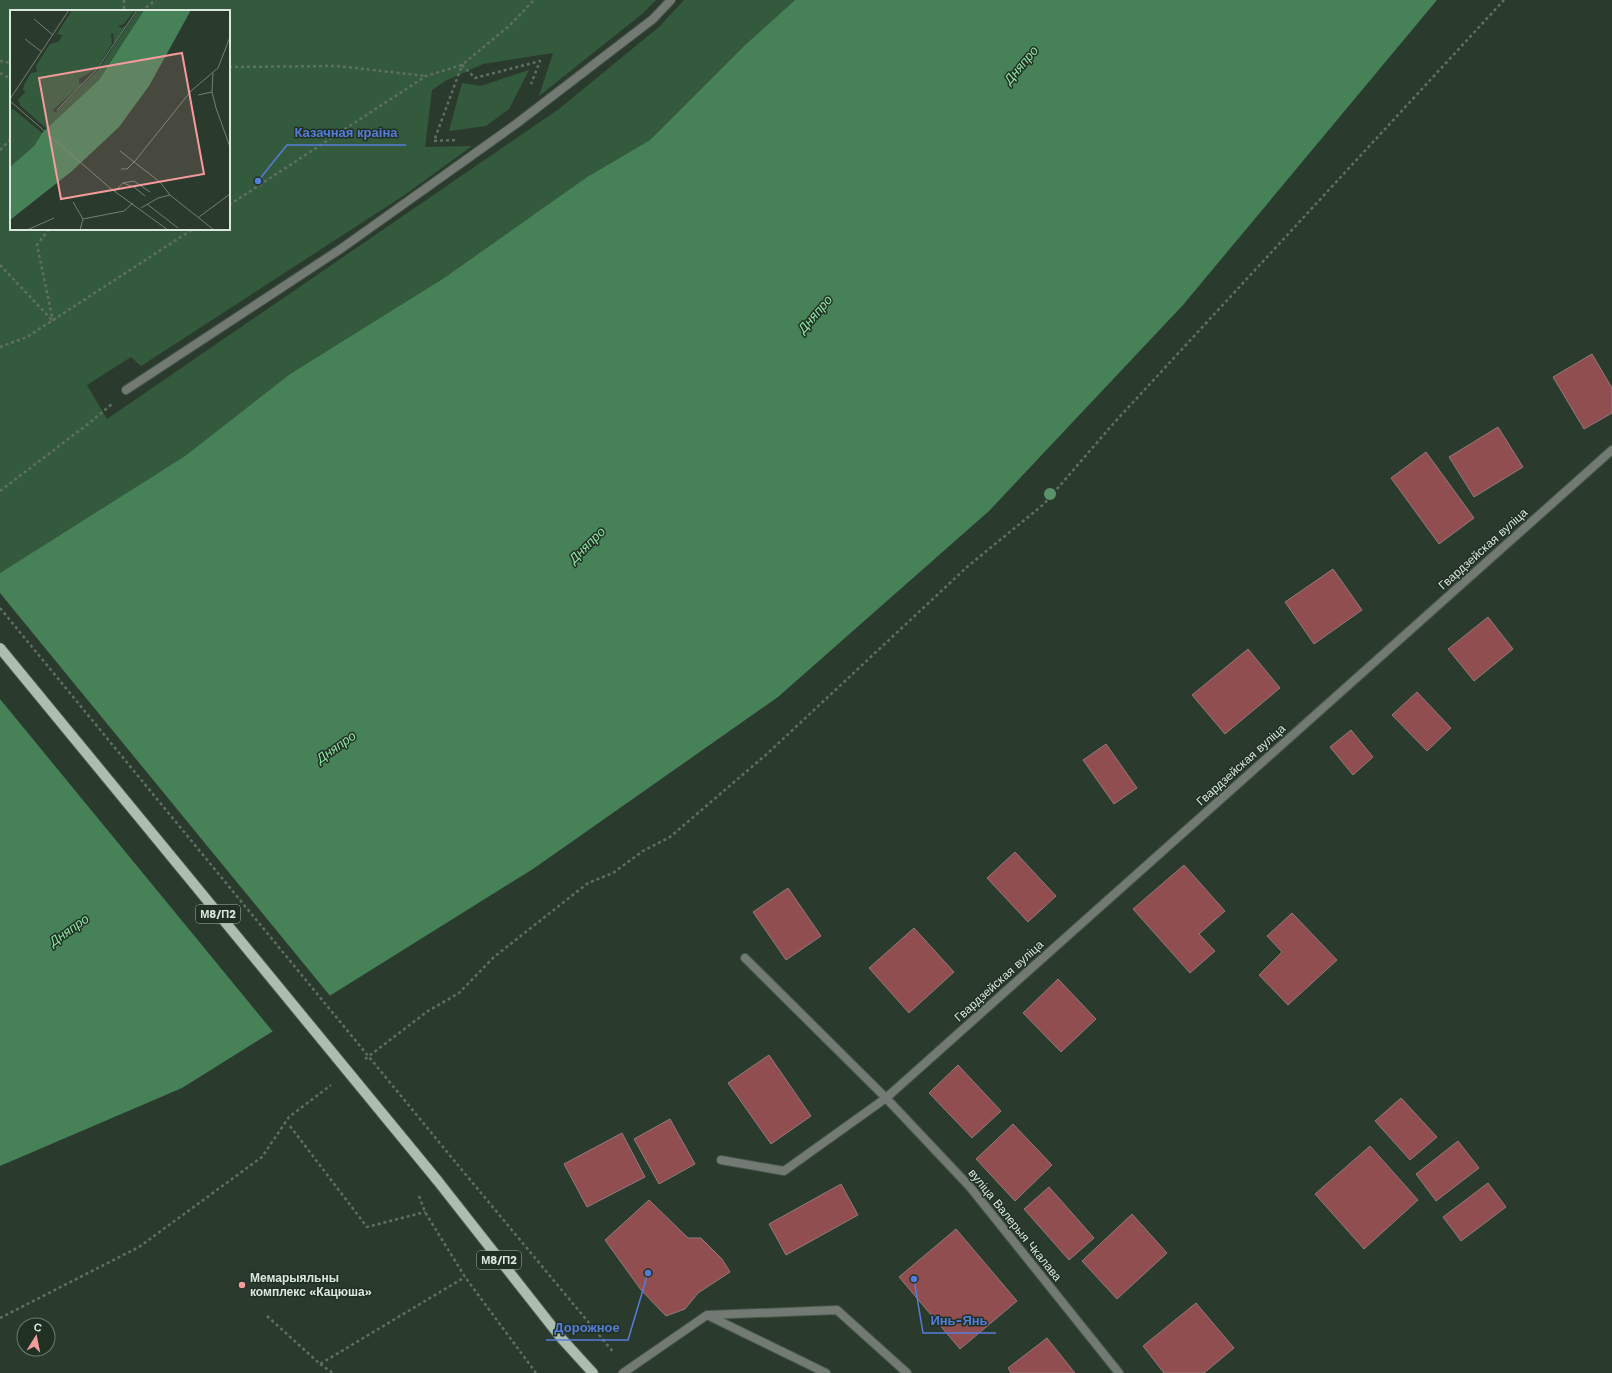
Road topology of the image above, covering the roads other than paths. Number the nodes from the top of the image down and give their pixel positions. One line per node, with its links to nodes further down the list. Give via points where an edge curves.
1 (671, 0): 2 (street, via 653,19 489,143 342,248)
2 (126, 390)
3 (1612, 450): 6 (street, Гвардзейская вуліца)
4 (0, 648): 10 (main road, М8/П2, bridge, via 437,1180 562,1339)
5 (745, 958): 6 (street, вуліца Валерыя Чкалава)
6 (886, 1098): 7 (street, Гвардзейская вуліца, via 784,1171); 13 (street, вуліца Валерыя Чкалава, via 970,1187)
7 (721, 1160)
8 (707, 1315): 9 (street); 11 (street); 12 (street, via 837,1310)
9 (625, 1371)
10 (593, 1373)
11 (826, 1373)
12 (907, 1373)
13 (1119, 1373)

